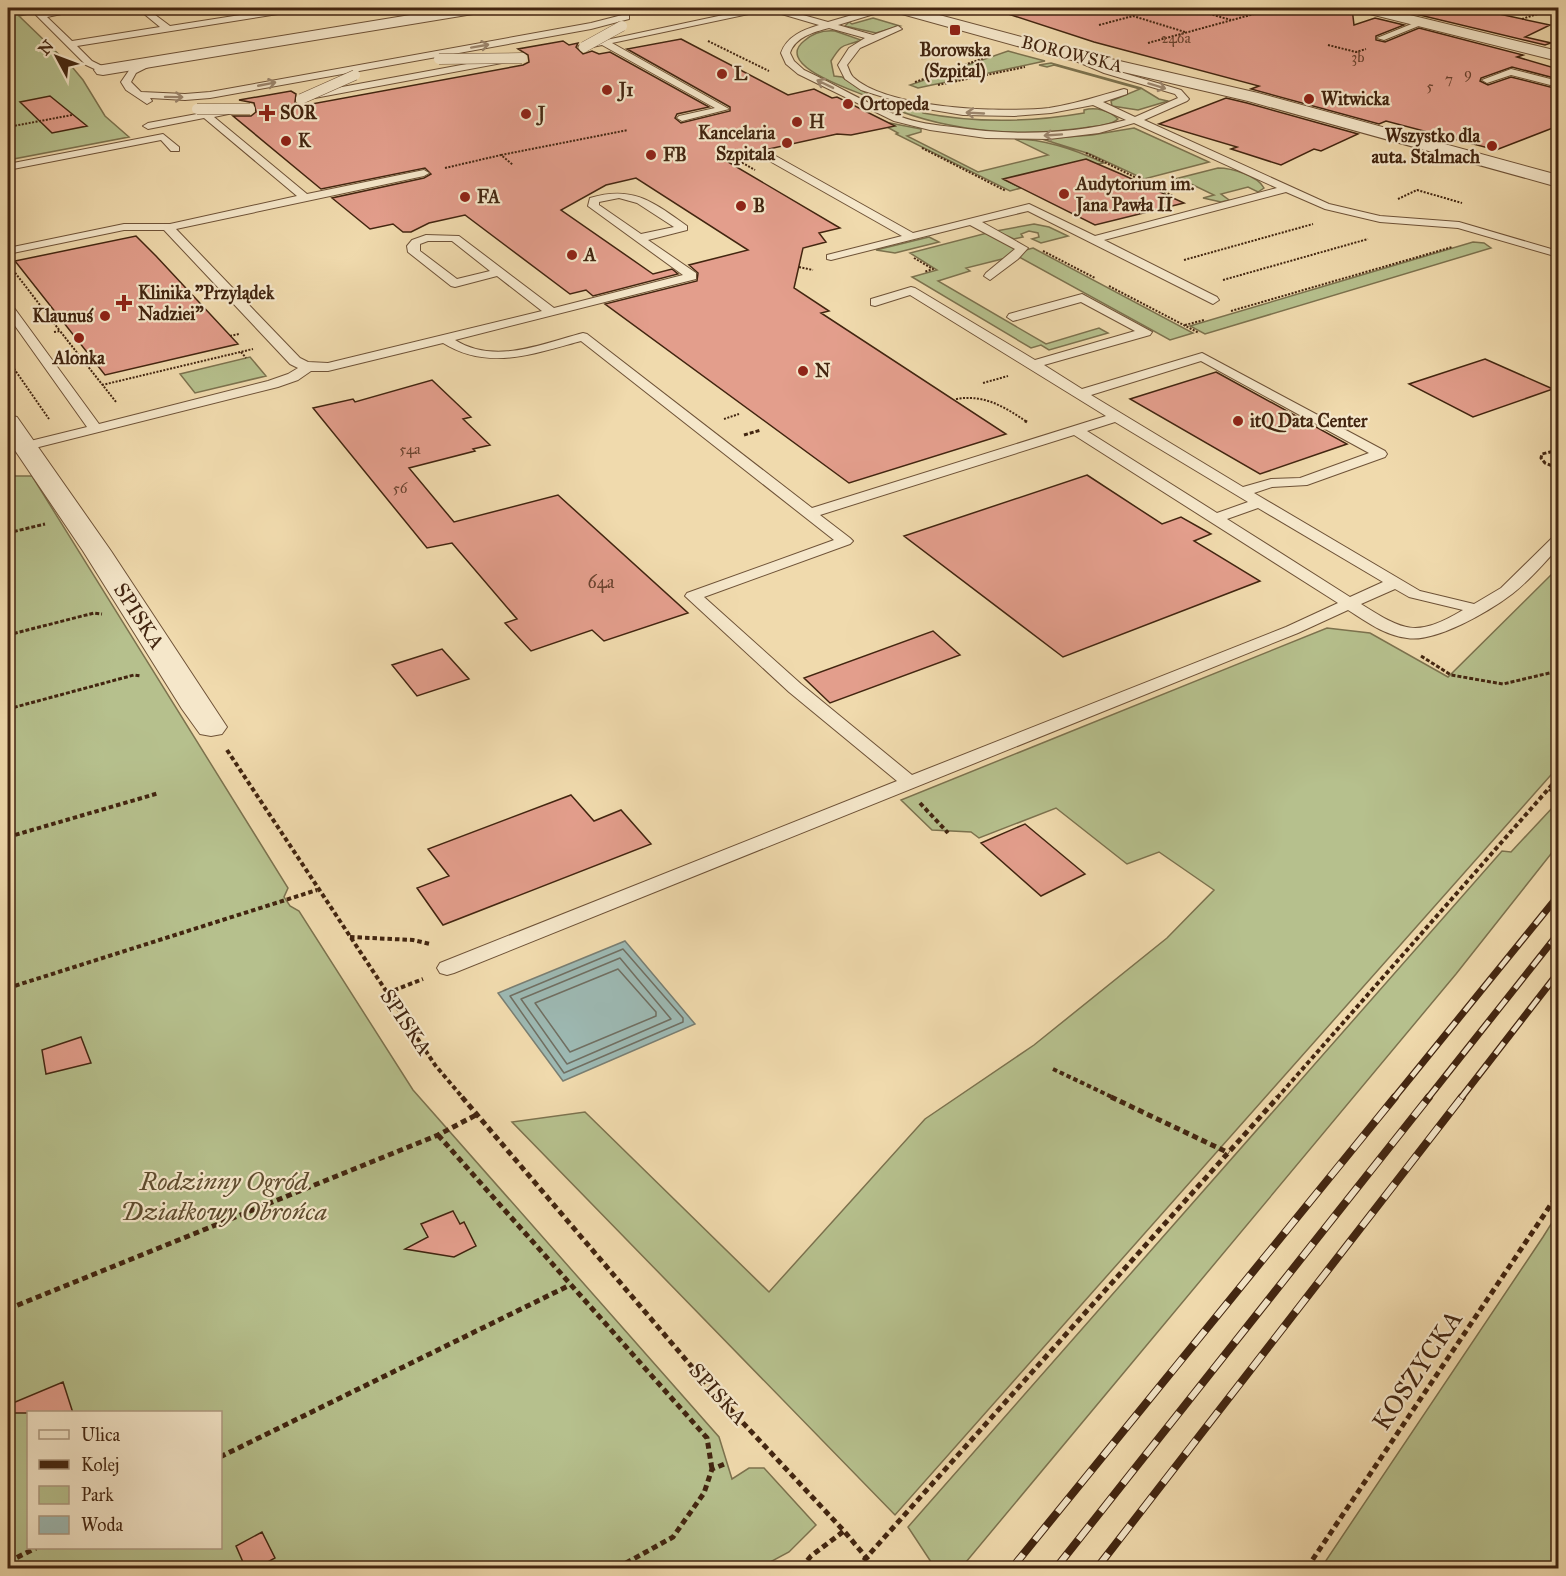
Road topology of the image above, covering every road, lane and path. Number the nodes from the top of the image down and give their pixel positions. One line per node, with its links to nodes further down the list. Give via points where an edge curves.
1 (86, 8): 37 (lane, via 40,15)
2 (169, 8): 16 (lane)
3 (297, 8): 27 (lane)
4 (479, 8): 44 (street)
5 (618, 8): 24 (lane)
6 (765, 8): 35 (lane)
7 (771, 8): 25 (lane)
8 (884, 8): 25 (lane)
9 (897, 8): 40 (street, BOROWSKA)
10 (931, 8): 55 (street, BOROWSKA)
11 (1021, 8): 19 (path)
12 (1189, 8): 23 (path)
13 (1276, 8): 23 (path)
14 (1364, 8): 21 (street, via 1394,16)
15 (1556, 8): 18 (path)
16 (144, 10): 27 (lane)
17 (1542, 10): 18 (path)
18 (1545, 11): 20 (path); 22 (path)
19 (1005, 13)
20 (1558, 14)
21 (1421, 15): 34 (lane); 42 (street)
22 (1522, 19)
23 (1232, 20): 29 (path)
24 (624, 21): 35 (lane, bridge, via 584,46); 43 (lane, one-way to 24)
25 (830, 25): 32 (lane); 63 (lane, one-way to 25, via 1083,133 1030,136 965,132 897,119 791,65 788,44)
26 (1099, 25): 29 (path, via 1133,16)
27 (167, 28): 37 (lane)
28 (898, 29): 32 (lane)
29 (1186, 32): 31 (path)
30 (701, 37): 48 (path)
31 (1170, 37): 33 (path); 36 (path)
32 (873, 38): 54 (lane, via 850,52 844,68 852,80)
33 (1176, 38)
34 (1381, 38)
35 (603, 42): 62 (lane, via 724,110)
36 (1148, 43)
37 (71, 44): 47 (lane, via 89,63)
38 (1328, 45): 39 (path)
39 (1334, 46)
40 (1062, 53): 55 (street, BOROWSKA); 63 (lane, one-way to 63, via 1183,96 1182,100)
41 (992, 55): 54 (path, via 930,75)
42 (1558, 56)
43 (410, 59): 45 (lane); 45 (lane, bridge, via 521,58 300,99 368,69)
44 (147, 64): 47 (street); 53 (lane, via 133,71 126,82)
45 (364, 65): 53 (lane, one-way to 45, via 210,95)
46 (1028, 66): 51 (path)
47 (103, 70)
48 (777, 75)
49 (1487, 80): 50 (lane, via 1511,72)
50 (1558, 84)
51 (938, 86)
52 (1124, 92): 56 (lane)
53 (138, 95): 57 (lane)
54 (883, 96): 56 (lane, one-way to 54, via 1043,112 983,114 942,110)
55 (1248, 96): 78 (street, BOROWSKA)
56 (1095, 102): 63 (lane)
57 (164, 108)
58 (249, 108): 60 (lane)
59 (177, 109): 60 (lane)
60 (202, 112): 64 (lane); 82 (lane)
61 (72, 115): 65 (path)
62 (682, 118)
63 (1136, 120): 80 (lane)
64 (148, 126)
65 (8, 127)
66 (628, 130): 70 (path)
67 (175, 149): 75 (lane, via 163,137)
68 (922, 149): 81 (path)
69 (1077, 151): 73 (path)
70 (501, 155): 72 (path); 76 (path)
71 (770, 157): 86 (lane)
72 (513, 165)
73 (1110, 165): 74 (path); 79 (path)
74 (1104, 166)
75 (8, 167)
76 (442, 169)
77 (424, 173): 82 (lane)
78 (1558, 181)
79 (1153, 186)
80 (1287, 189): 83 (lane); 89 (lane)
81 (1007, 192)
82 (304, 198): 85 (lane)
83 (1350, 214): 93 (lane, via 1459,225); 96 (path)
84 (970, 221): 86 (lane); 89 (lane, via 1029,207); 98 (lane, via 1022,248)
85 (171, 227): 92 (lane, via 124,227); 112 (lane, via 168,231)
86 (911, 236): 94 (lane)
87 (640, 238): 87 (lane, via 593,206 594,200 628,195 683,228); 103 (lane, via 692,276)
88 (1373, 238): 99 (path)
89 (1095, 239): 96 (lane)
90 (1462, 244): 104 (path)
91 (1034, 246): 107 (path)
92 (8, 251)
93 (1558, 254)
94 (831, 257)
95 (8, 264): 108 (path)
96 (1152, 269): 100 (lane)
97 (500, 272): 97 (lane, via 454,283 414,252 413,246 426,238 455,238); 103 (lane)
98 (990, 276)
99 (1223, 280)
100 (1213, 300)
101 (875, 302): 116 (lane, via 911,291)
102 (8, 308): 127 (lane)
103 (551, 312): 110 (lane)
104 (1230, 312)
105 (1013, 316): 116 (lane, via 1082,298 1146,332)
106 (1207, 319): 107 (path)
107 (1185, 325): 109 (path)
108 (60, 331)
109 (1199, 333)
110 (444, 338): 117 (lane, via 328,367); 135 (lane, via 466,352 500,357 583,337)
111 (67, 339): 118 (path, via 102,385)
112 (275, 340): 113 (path); 117 (lane, via 295,361)
113 (241, 352): 114 (path); 118 (path)
114 (246, 358)
115 (8, 362): 129 (path)
116 (1033, 364): 122 (lane)
117 (308, 367): 127 (lane, via 273,384)
118 (177, 368): 119 (path)
119 (183, 373)
120 (1011, 375): 121 (path)
121 (983, 383)
122 (1081, 394): 124 (lane); 133 (lane, via 1202,357 1380,454 1302,482 1271,483)
123 (740, 414): 125 (path)
124 (1117, 417): 128 (lane); 133 (lane)
125 (717, 420)
126 (8, 422): 130 (street, SPISKA)
127 (94, 428): 129 (lane)
128 (1076, 430): 135 (lane); 136 (lane)
129 (61, 437): 130 (lane)
130 (24, 447): 151 (street, SPISKA)
131 (1558, 450): 132 (path, via 1547,451 1541,458)
132 (1558, 468)
133 (1243, 492): 134 (lane)
134 (1259, 503): 136 (lane); 140 (lane)
135 (810, 513): 153 (lane, via 845,541 693,596)
136 (1216, 518): 141 (lane)
137 (45, 524): 138 (path)
138 (8, 533)
139 (1558, 540): 142 (lane, via 1507,591)
140 (1394, 583): 141 (lane); 142 (lane, via 1415,594)
141 (1350, 604): 144 (lane, via 1386,627); 153 (lane)
142 (1476, 609): 144 (lane, via 1451,624)
143 (109, 615): 145 (path, via 94,613)
144 (1409, 634): 147 (path, via 1420,655 1451,675 1503,684)
145 (8, 635)
146 (138, 669): 148 (path)
147 (1558, 671)
148 (134, 675): 149 (path); 150 (path)
149 (146, 676)
150 (8, 709)
151 (212, 727): 159 (path, SPISKA)
152 (1558, 777): 154 (path)
153 (908, 785): 157 (path); 162 (lane)
154 (1549, 789): 156 (path); 168 (path)
155 (159, 793): 158 (path)
156 (1558, 793)
157 (948, 833)
158 (8, 837)
159 (317, 890): 160 (path, SPISKA); 163 (path)
160 (350, 937): 161 (path); 164 (path, SPISKA)
161 (430, 944)
162 (447, 968): 164 (path)
163 (8, 988)
164 (387, 993): 166 (path, SPISKA, via 435,1065)
165 (1053, 1069): 168 (path)
166 (476, 1115): 167 (path); 175 (path, SPISKA, via 704,1381)
167 (438, 1135): 170 (path); 171 (path)
168 (1228, 1153): 177 (path)
169 (1558, 1194): 183 (path, KOSZYCKA)
170 (570, 1285): 172 (path); 174 (path, via 707,1438)
171 (8, 1310)
172 (222, 1456)
173 (727, 1463): 174 (path)
174 (712, 1469): 179 (path, via 704,1493 673,1537)
175 (844, 1531): 177 (path, SPISKA); 180 (path, via 811,1556)
176 (34, 1549): 178 (path)
177 (866, 1559): 181 (path); 182 (path, SPISKA)
178 (8, 1562)
179 (616, 1569)
180 (801, 1569)
181 (857, 1569)
182 (875, 1569)
183 (1307, 1569)

